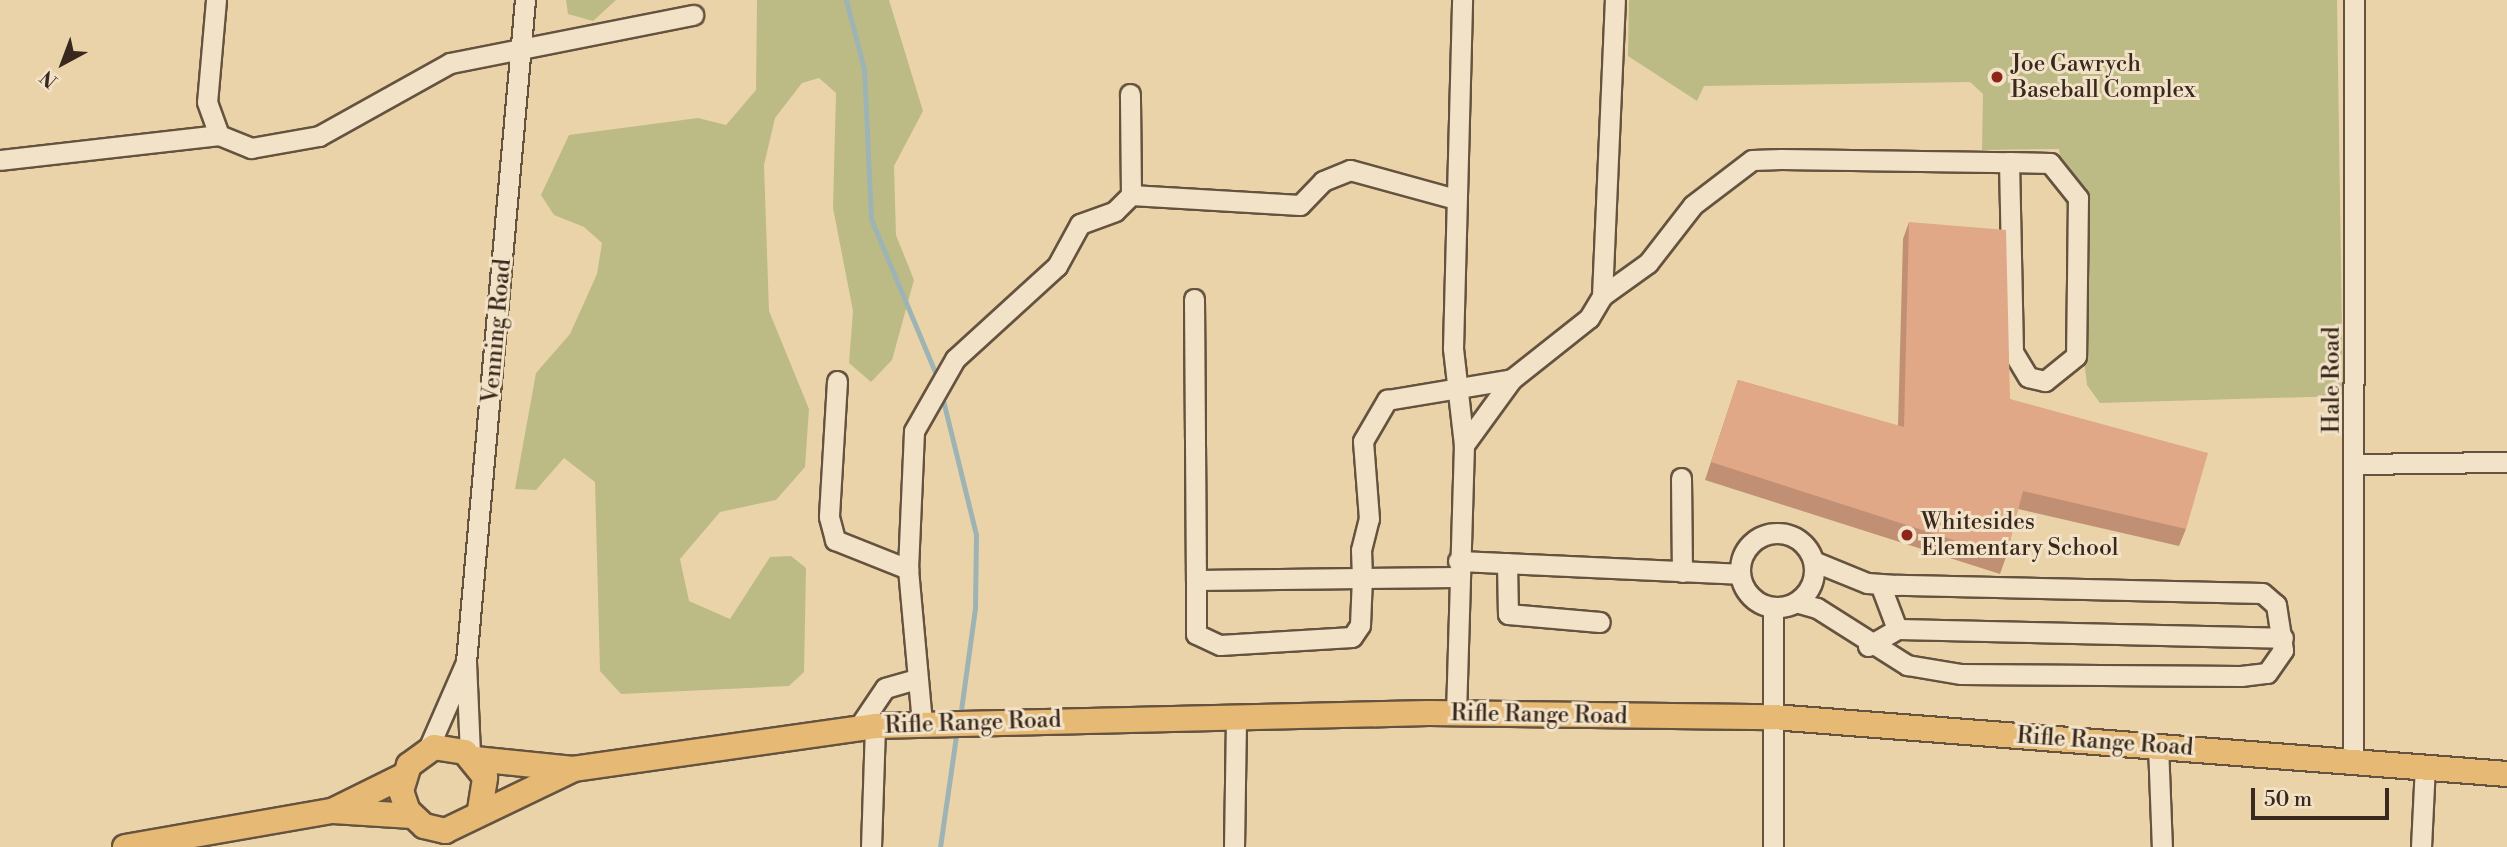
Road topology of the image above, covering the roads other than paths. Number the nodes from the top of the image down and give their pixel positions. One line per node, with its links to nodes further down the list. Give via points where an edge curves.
1 (216, 0): 9 (street, via 205,84)
2 (525, 0): 7 (street, Venning Road)
3 (1462, 0): 13 (street)
4 (1615, 0): 14 (street)
5 (2354, 0): 21 (street, Hale Road)
6 (693, 15): 7 (street)
7 (522, 49): 9 (street, via 450,63 297,143 235,147); 38 (street, Venning Road)
8 (1130, 94): 12 (street)
9 (219, 135): 10 (street)
10 (0, 160)
11 (2009, 162): 11 (street, via 2050,163 2078,198 2076,356 2045,381 2028,377 2013,352); 14 (street, via 1752,160 1693,205 1648,263)
12 (1131, 195): 13 (street, via 1300,205 1323,181 1350,170); 25 (street, via 1115,211 1080,224 1057,266 955,359 914,431)
13 (1455, 199): 18 (street)
14 (1602, 296): 16 (street, via 1589,317)
15 (1194, 299): 30 (street)
16 (1512, 380): 18 (street); 19 (street)
17 (837, 381): 25 (street, via 829,517 835,540)
18 (1456, 391): 19 (street); 29 (street, via 1387,400 1363,441 1370,491)
19 (1464, 445): 26 (street)
20 (2507, 462): 21 (street)
21 (2357, 464): 48 (street, Hale Road)
22 (1681, 478): 27 (street)
23 (1813, 561): 28 (street, via 1789,535 1765,535 1745,550); 31 (street); 32 (street, via 1811,584)
24 (1507, 564): 26 (street); 27 (street); 34 (street, via 1508,614)
25 (908, 569): 39 (street)
26 (1458, 569): 29 (street); 40 (street)
27 (1682, 572): 28 (street)
28 (1740, 575): 33 (street, via 1751,597)
29 (1362, 579): 30 (street); 30 (street, via 1360,625 1345,641 1220,645 1196,634)
30 (1196, 580)
31 (1880, 584): 35 (street); 36 (street, via 2263,593 2276,605)
32 (1796, 602): 33 (street); 37 (street, via 1817,608)
33 (1773, 607): 42 (street)
34 (1600, 622)
35 (1897, 629): 36 (street); 37 (street)
36 (2283, 638): 37 (street, via 2275,666 2241,676 1961,674 1907,665)
37 (1868, 646)
38 (466, 662): 46 (street, Venning Road); 47 (street, Venning Road)
39 (917, 679): 43 (street); 44 (street, via 885,688)
40 (1456, 714): 41 (main road, Rifle Range Road); 42 (main road, Rifle Range Road)
41 (1236, 716): 43 (main road, Rifle Range Road); 60 (street)
42 (1773, 717): 45 (main road, Rifle Range Road); 61 (street)
43 (922, 724): 44 (main road, Rifle Range Road)
44 (866, 727): 50 (main road, Rifle Range Road); 59 (street)
45 (2158, 745): 48 (main road, Rifle Range Road); 62 (street)
46 (428, 749): 47 (main road, via 453,747); 52 (main road)
47 (472, 757): 50 (main road, Rifle Range Road); 54 (main road, via 486,784)
48 (2353, 759): 49 (main road, Rifle Range Road)
49 (2425, 766): 51 (main road, Rifle Range Road); 63 (street)
50 (573, 769): 54 (main road, Rifle Range Road)
51 (2507, 774)
52 (403, 776): 53 (main road); 55 (main road, via 402,798)
53 (332, 811): 55 (main road); 56 (main road)
54 (476, 816): 55 (main road, via 445,831); 58 (main road)
55 (415, 819): 57 (main road)
56 (125, 847)
57 (425, 847)
58 (461, 847)
59 (871, 847)
60 (1234, 847)
61 (1773, 847)
62 (2162, 847)
63 (2421, 847)

